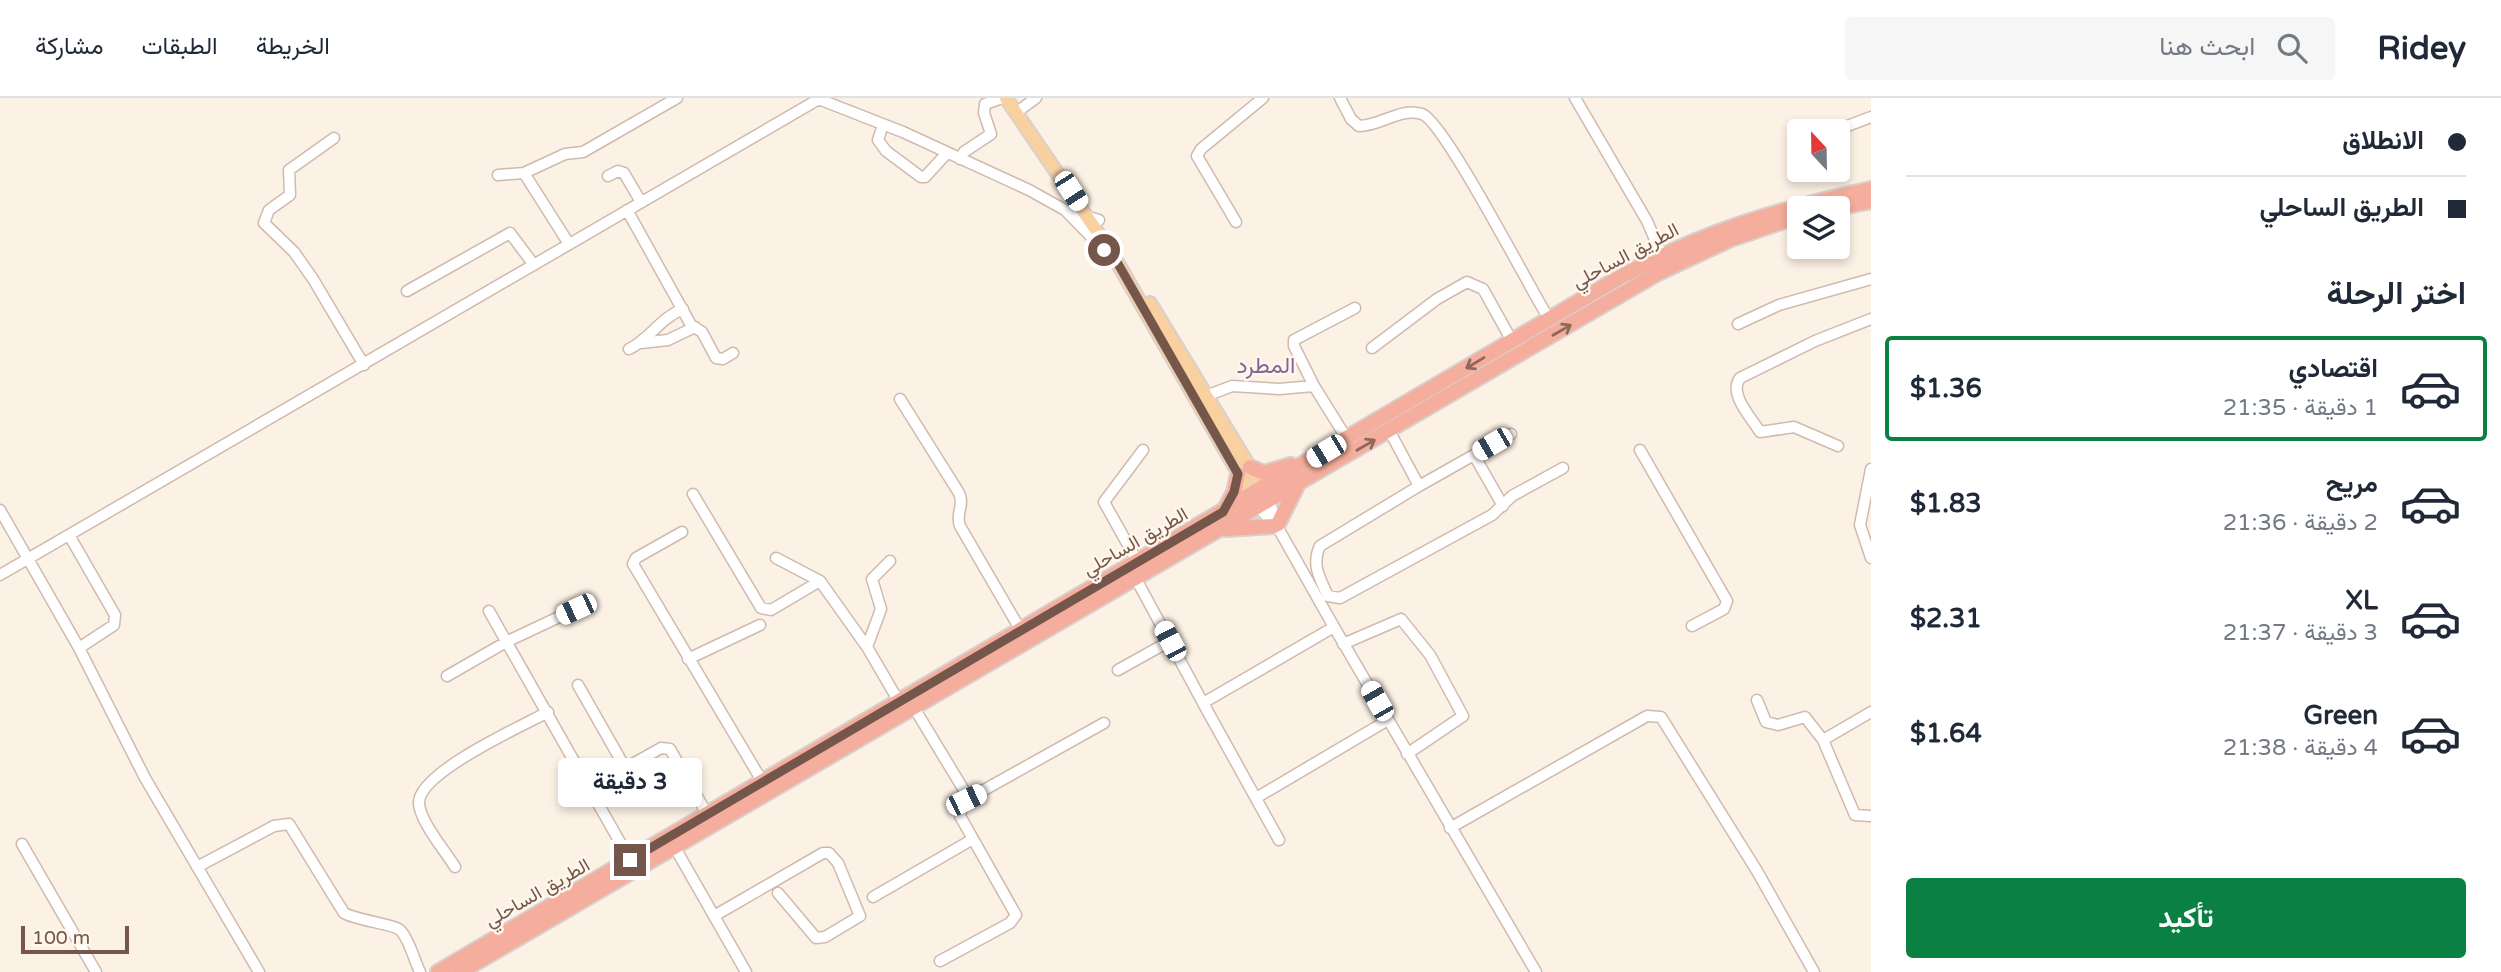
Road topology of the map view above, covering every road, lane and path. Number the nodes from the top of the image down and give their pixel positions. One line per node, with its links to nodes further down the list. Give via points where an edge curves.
1 (677, 98): 15 (street, via 583,152 557,157)
2 (1004, 98): 14 (street, via 985,104 991,134); 24 (main road)
3 (1036, 98): 8 (street)
4 (1263, 98): 26 (street, via 1196,156)
5 (1340, 98): 35 (street, via 1359,126 1409,113 1431,120)
6 (1575, 98): 29 (street, via 1647,221)
7 (817, 99): 10 (street); 20 (street)
8 (1017, 103): 24 (main road)
9 (1871, 117): 11 (street)
10 (883, 125): 13 (street); 13 (street, via 878,140 886,151 921,177)
11 (1850, 125)
12 (334, 138): 44 (street, via 289,170 290,195 268,210 264,223 294,252)
13 (947, 152): 14 (street)
14 (960, 159): 22 (street)
15 (524, 173): 16 (street); 27 (street)
16 (498, 175)
17 (608, 176): 20 (street, via 624,173)
18 (1871, 189): 29 (highway, الطريق الساحلي, via 1762,215)
19 (1871, 201): 21 (highway)
20 (641, 202): 23 (street)
21 (1850, 205)
22 (1065, 209): 24 (street); 28 (street)
23 (627, 210): 27 (street); 34 (street)
24 (1094, 220): 28 (main road); 46 (main road)
25 (1787, 220): 48 (highway, الطريق الساحلي, one-way to 25, via 1658,273 1731,239)
26 (1236, 222)
27 (569, 244): 30 (street)
28 (1113, 255): 58 (main road)
29 (1662, 256): 35 (highway, الطريق الساحلي)
30 (534, 265): 32 (street, via 510,233); 44 (street)
31 (1871, 279): 37 (street, via 1779,305)
32 (407, 291)
33 (1355, 308): 45 (street, via 1294,340)
34 (682, 309): 38 (street); 40 (street, via 663,319)
35 (1549, 319): 39 (highway, الطريق الساحلي)
36 (1871, 319): 51 (street, via 1802,347 1735,384 1735,393 1760,432 1794,428)
37 (1738, 324)
38 (695, 327): 40 (street, via 668,340); 43 (street, via 716,358)
39 (1512, 341): 41 (street, via 1483,289 1467,282); 50 (highway, الطريق الساحلي, one-way to 50)
40 (641, 343): 42 (street)
41 (1372, 348)
42 (629, 349)
43 (733, 353)
44 (364, 365): 69 (street)
45 (1314, 386): 46 (street, via 1232,386); 50 (street)
46 (1206, 396): 58 (main road)
47 (900, 399): 83 (street, via 959,493 958,521)
48 (1390, 432): 59 (highway, الطريق الساحلي, one-way to 48); 60 (street)
49 (1511, 434): 54 (street)
50 (1347, 439): 55 (highway, الطريق الساحلي)
51 (1838, 446)
52 (1143, 450): 74 (street, via 1104,502)
53 (1640, 450): 81 (street, via 1727,601 1724,609)
54 (1474, 454): 60 (street); 63 (street)
55 (1306, 463): 58 (highway, via 1264,472); 62 (highway, الطريق الساحلي)
56 (1563, 468): 63 (street, via 1512,496)
57 (1871, 469): 72 (street, via 1860,525)
58 (1244, 470): 62 (main road); 65 (highway)
59 (1298, 484): 62 (highway, الطريق الساحلي); 66 (highway)
60 (1419, 486): 63 (street, via 1320,546 1314,557 1328,596 1340,598)
61 (693, 494): 77 (street, via 761,608 771,610)
62 (1260, 498): 65 (highway, الطريق الساحلي); 66 (street); 67 (highway, الطريق الساحلي)
63 (1503, 506)
64 (0, 510): 70 (street)
65 (1223, 512): 74 (highway, الطريق الساحلي)
66 (1277, 526): 67 (highway); 82 (street)
67 (1221, 529): 76 (highway, الطريق الساحلي)
68 (681, 532): 89 (street, via 636,558 633,565)
69 (69, 535): 70 (street); 88 (street, via 116,615 114,625)
70 (28, 558): 75 (street); 88 (street)
71 (776, 558): 77 (street)
72 (1871, 558)
73 (890, 561): 87 (street, via 872,579 881,609)
74 (1137, 561): 83 (highway, الطريق الساحلي)
75 (0, 575)
76 (1135, 577): 84 (street); 96 (highway, الطريق الساحلي)
77 (820, 581): 87 (street)
78 (576, 609): 85 (street)
79 (489, 611): 85 (street)
80 (760, 625): 89 (street)
81 (1692, 626)
82 (1334, 627): 86 (street); 95 (street)
83 (1020, 629): 93 (highway, الطريق الساحلي)
84 (1170, 641): 90 (street); 95 (street)
85 (508, 642): 91 (street); 97 (street)
86 (1343, 644): 99 (street); 102 (street, via 1401,619 1434,663 1462,716)
87 (867, 647): 93 (street)
88 (79, 648): 114 (street, via 145,778)
89 (688, 659): 103 (street)
90 (1118, 670)
91 (447, 676)
92 (578, 685): 106 (street, via 623,764 629,766 661,748 670,749)
93 (898, 700): 103 (highway, الطريق الساحلي)
94 (1757, 700): 101 (street, via 1766,722 1778,725 1805,718)
95 (1203, 704): 104 (street)
96 (913, 706): 105 (street); 112 (highway, الطريق الساحلي)
97 (548, 712): 113 (street); 115 (street, via 453,764 422,791 418,804 423,818)
98 (1871, 712): 101 (street)
99 (1388, 720): 102 (street); 104 (street)
100 (1104, 723): 105 (street)
101 (1823, 740): 107 (street, via 1855,815)
102 (1407, 754): 108 (street)
103 (762, 780): 106 (highway, الطريق الساحلي)
104 (1256, 799): 110 (street)
105 (966, 800): 109 (street, via 960,816)
106 (707, 814): 113 (highway, الطريق الساحلي)
107 (1871, 816)
108 (1450, 828): 126 (street); 127 (street, via 1647,716 1661,716)
109 (973, 839): 117 (street); 119 (street, via 1015,918)
110 (1279, 840)
111 (22, 844): 120 (street)
112 (674, 846): 118 (street); 124 (highway, الطريق الساحلي)
113 (630, 860): 123 (highway, الطريق الساحلي)
114 (197, 867): 121 (street); 122 (street, via 274,826 289,824 344,913 358,921 401,930)
115 (455, 867)
116 (778, 893): 118 (street, via 816,938 860,916 838,863 823,853)
117 (873, 897)
118 (714, 916): 125 (street)
119 (940, 961)
120 (96, 972)
121 (259, 972)
122 (420, 972)
123 (438, 972)
124 (460, 972)
125 (746, 972)
126 (1536, 972)
127 (1814, 972)

